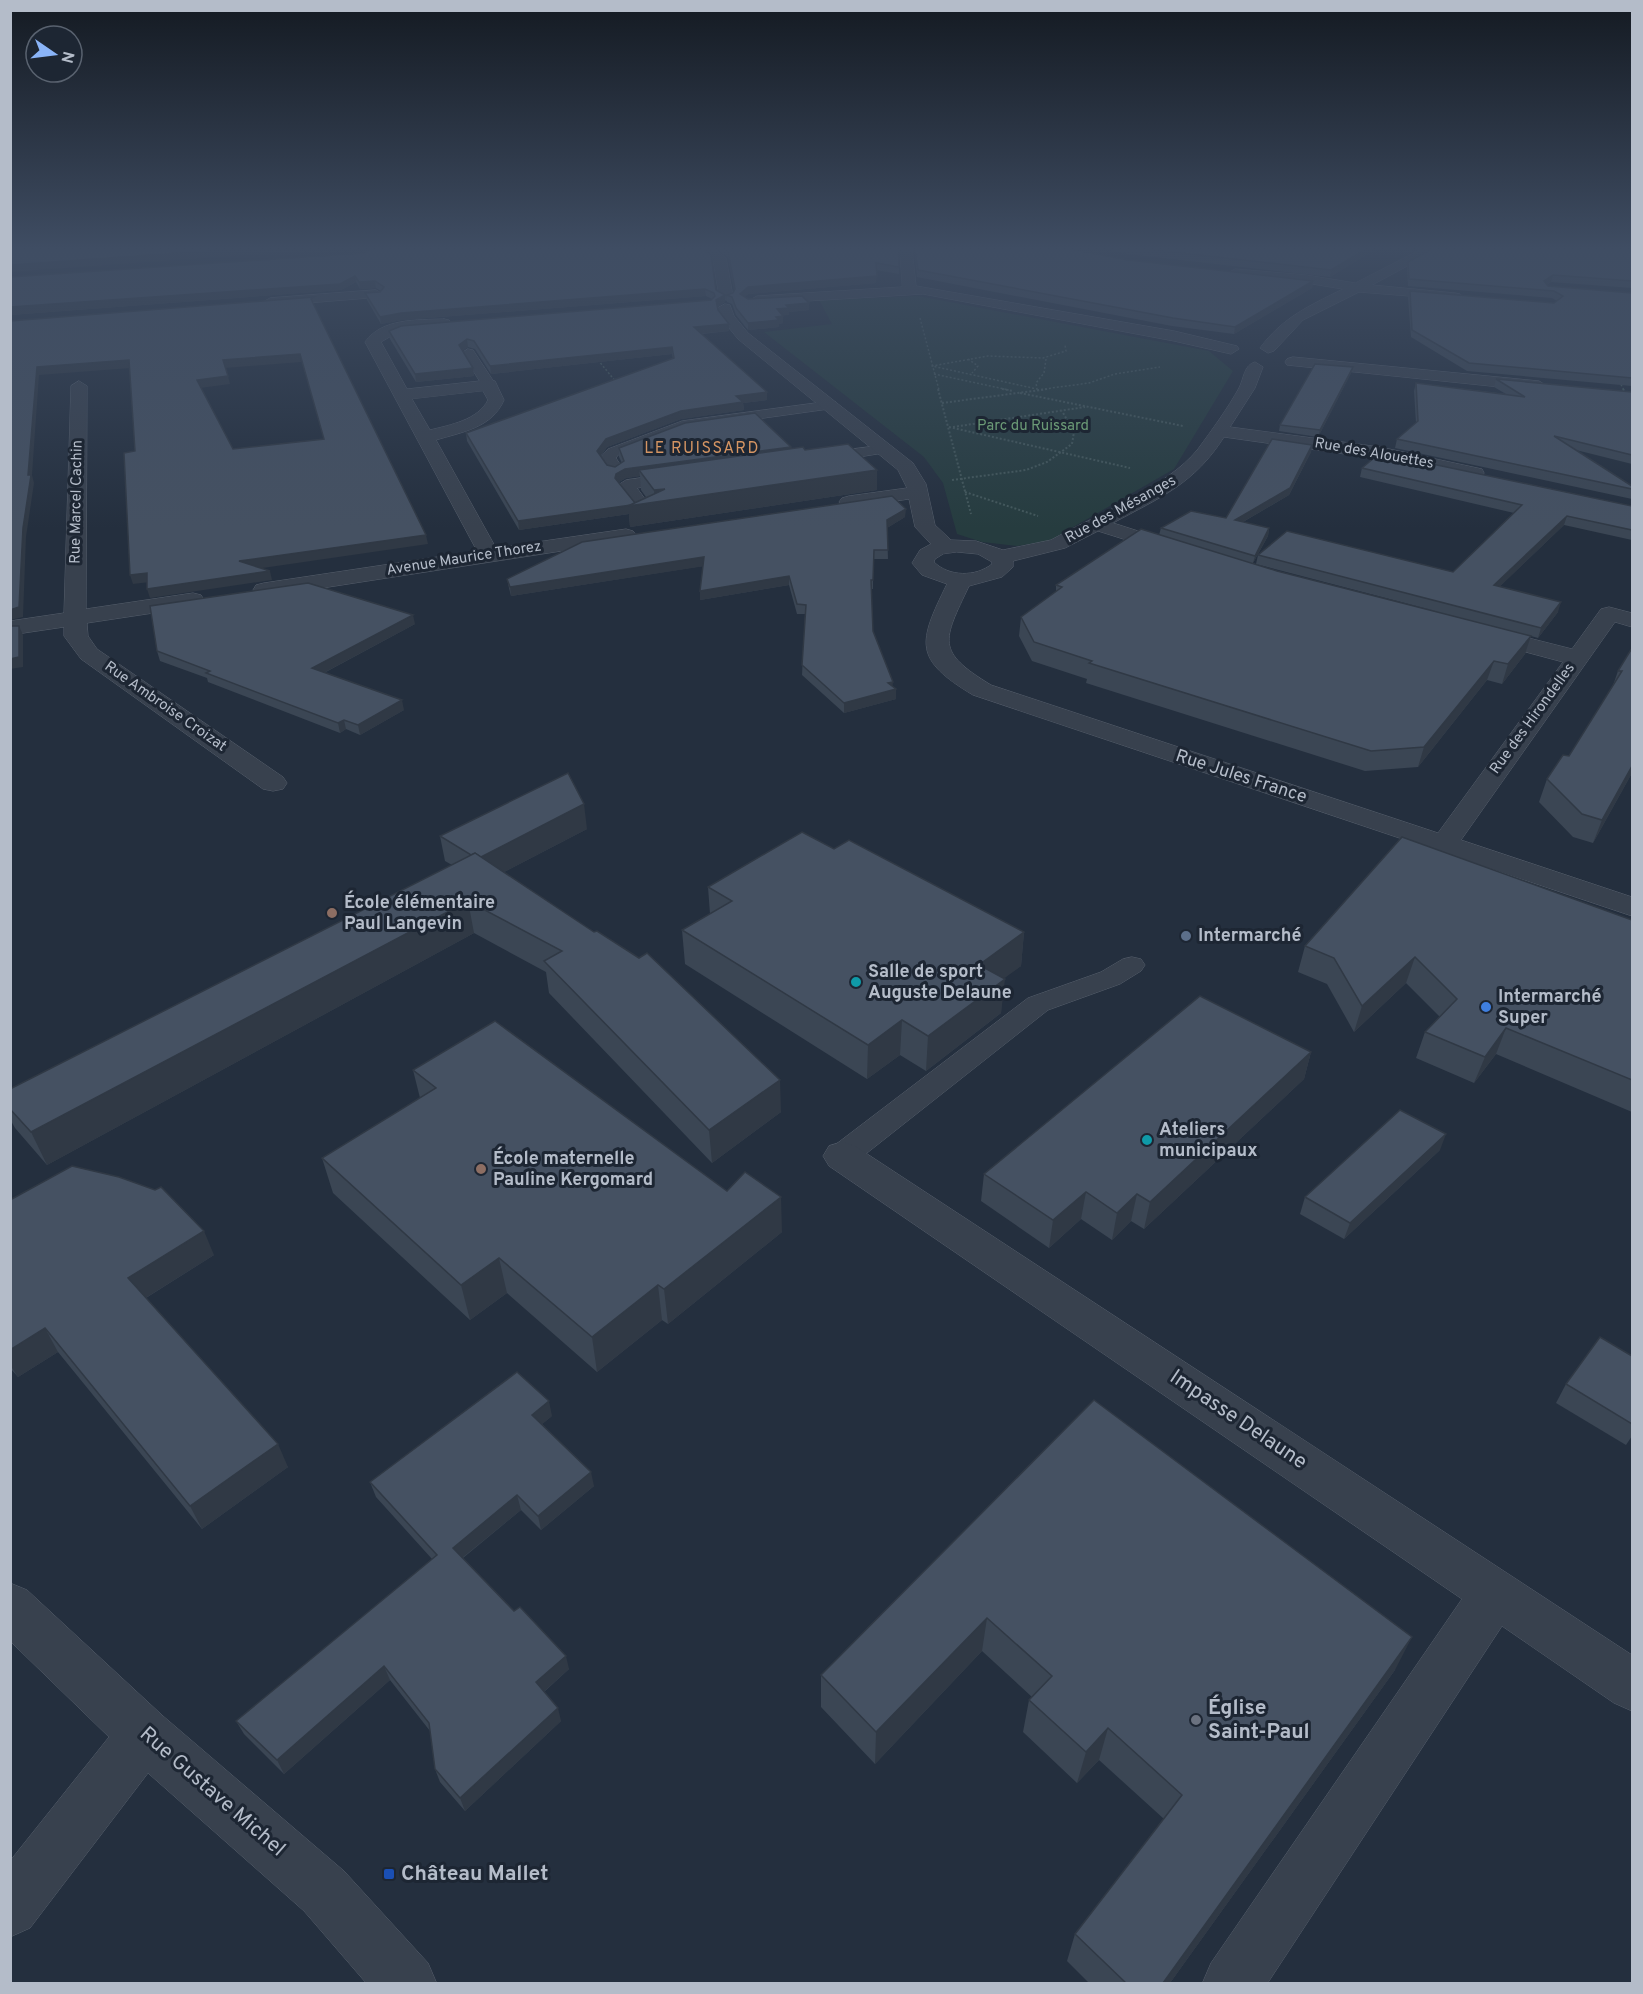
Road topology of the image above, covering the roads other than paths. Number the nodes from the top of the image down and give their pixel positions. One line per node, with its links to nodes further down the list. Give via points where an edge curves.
1 (374, 342): 13 (street)
2 (751, 342): 14 (street)
3 (1198, 342): 7 (street)
4 (1264, 342): 5 (street)
5 (1256, 347): 7 (street); 8 (street, via 1289,354)
6 (468, 353): 10 (lane)
7 (1230, 355): 9 (street)
8 (1293, 362): 9 (street); 12 (street)
9 (1268, 367): 15 (street, Rue des Mésanges, via 1246,388)
10 (489, 385): 13 (street); 16 (street, via 496,400 489,412 468,424)
11 (79, 387): 34 (street, Rue Marcel Cachin)
12 (1556, 387)
13 (401, 395): 16 (street)
14 (831, 405): 17 (street); 19 (lane, via 666,429 613,452 609,458)
15 (1219, 431): 21 (street, Rue des Alouettes, via 1380,453); 25 (street, Rue des Mésanges, via 1201,458 1180,478)
16 (427, 437): 28 (street)
17 (885, 449): 18 (lane); 22 (street, via 906,467)
18 (803, 460)
19 (615, 469)
20 (697, 475): 24 (lane, via 626,485)
21 (1494, 477)
22 (917, 488): 23 (street); 27 (street, via 925,527)
23 (835, 504)
24 (645, 510)
25 (1090, 527): 29 (street); 30 (street, Rue des Mésanges, via 1047,548)
26 (646, 532): 28 (street, Avenue Maurice Thorez)
27 (946, 547): 30 (street, via 974,547); 31 (street, via 928,553 923,563 933,572)
28 (490, 555): 32 (street, Avenue Maurice Thorez)
29 (1194, 555)
30 (1000, 557): 31 (street, via 1003,565 994,574)
31 (961, 579): 40 (street, Rue Jules France, via 940,619 936,648 945,662 973,685 993,695)
32 (241, 593)
33 (217, 597): 34 (street)
34 (75, 618): 36 (street); 39 (street, Rue Ambroise Croizat, via 76,636 89,654)
35 (1632, 620): 38 (street, Rue des Hirondelles, via 1609,614)
36 (10, 628)
37 (1464, 629): 38 (street)
38 (1577, 658): 40 (street, Rue des Hirondelles)
39 (273, 783)
40 (1444, 844): 41 (street, Rue Jules France)
41 (1632, 906)
42 (1132, 965): 43 (lane, via 1106,981 1064,992 1038,1004)
43 (842, 1156): 44 (street, Impasse Delaune)
44 (1496, 1592): 46 (street, Impasse Delaune); 50 (street)
45 (10, 1607): 47 (street, Rue Gustave Michel)
46 (1632, 1684)
47 (144, 1735): 48 (street); 49 (street, Rue Gustave Michel, via 324,1891)
48 (10, 1908)
49 (407, 1983)
50 (1232, 1983)

